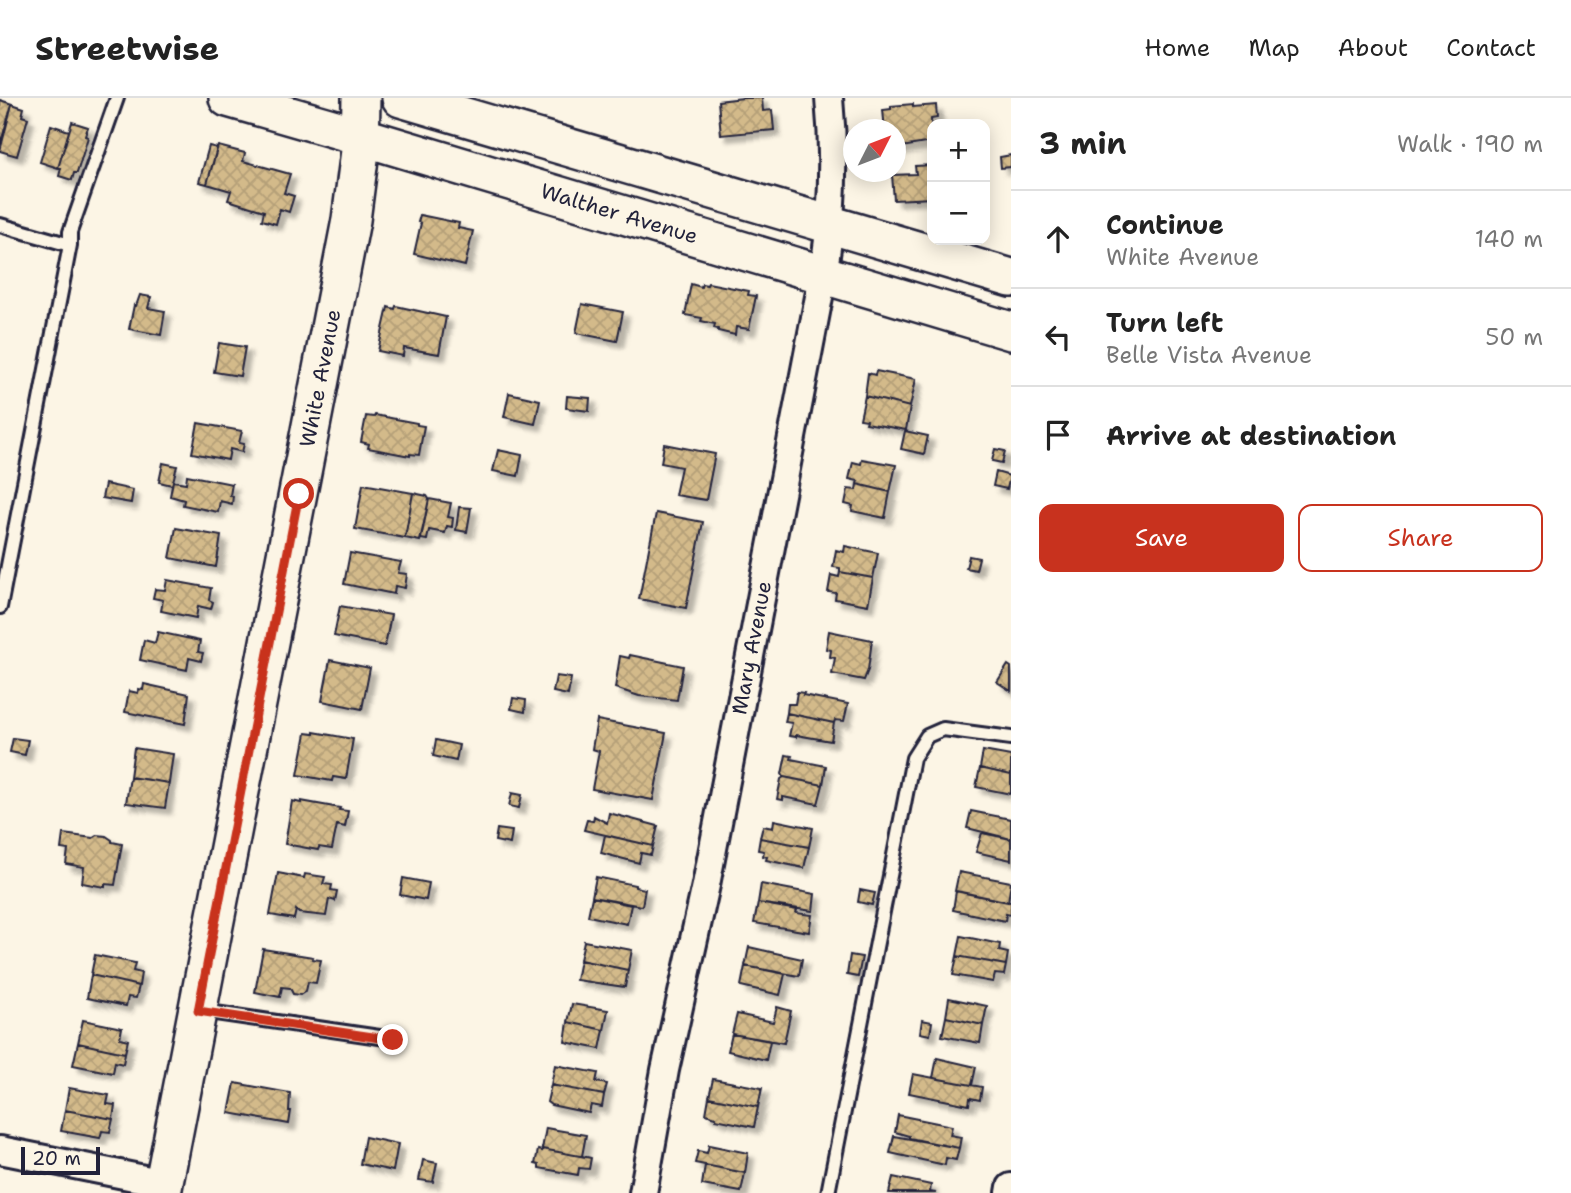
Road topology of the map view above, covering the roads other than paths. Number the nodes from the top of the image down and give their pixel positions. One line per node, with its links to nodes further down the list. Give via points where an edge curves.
1 (117, 98): 9 (lane, via 70,232)
2 (228, 98): 6 (main road, Walther Avenue)
3 (361, 98): 6 (main road, White Avenue)
4 (401, 98): 8 (main road)
5 (829, 98): 8 (street, Mary Avenue)
6 (360, 136): 10 (main road, Walther Avenue); 15 (main road, White Avenue, via 348,234)
7 (0, 225): 9 (lane)
8 (831, 226): 10 (street, Mary Avenue); 11 (main road)
9 (70, 245): 13 (lane)
10 (822, 276): 12 (main road, Walther Avenue); 20 (street, Mary Avenue)
11 (1011, 278)
12 (1011, 331)
13 (0, 607)
14 (1011, 738): 21 (lane, via 943,729 927,736 913,758)
15 (198, 1011): 16 (lane); 19 (main road, White Avenue)
16 (393, 1040)
17 (0, 1150): 19 (street)
18 (1011, 1187): 22 (street)
19 (163, 1188)
20 (643, 1193)
21 (828, 1193)
22 (1010, 1193)

